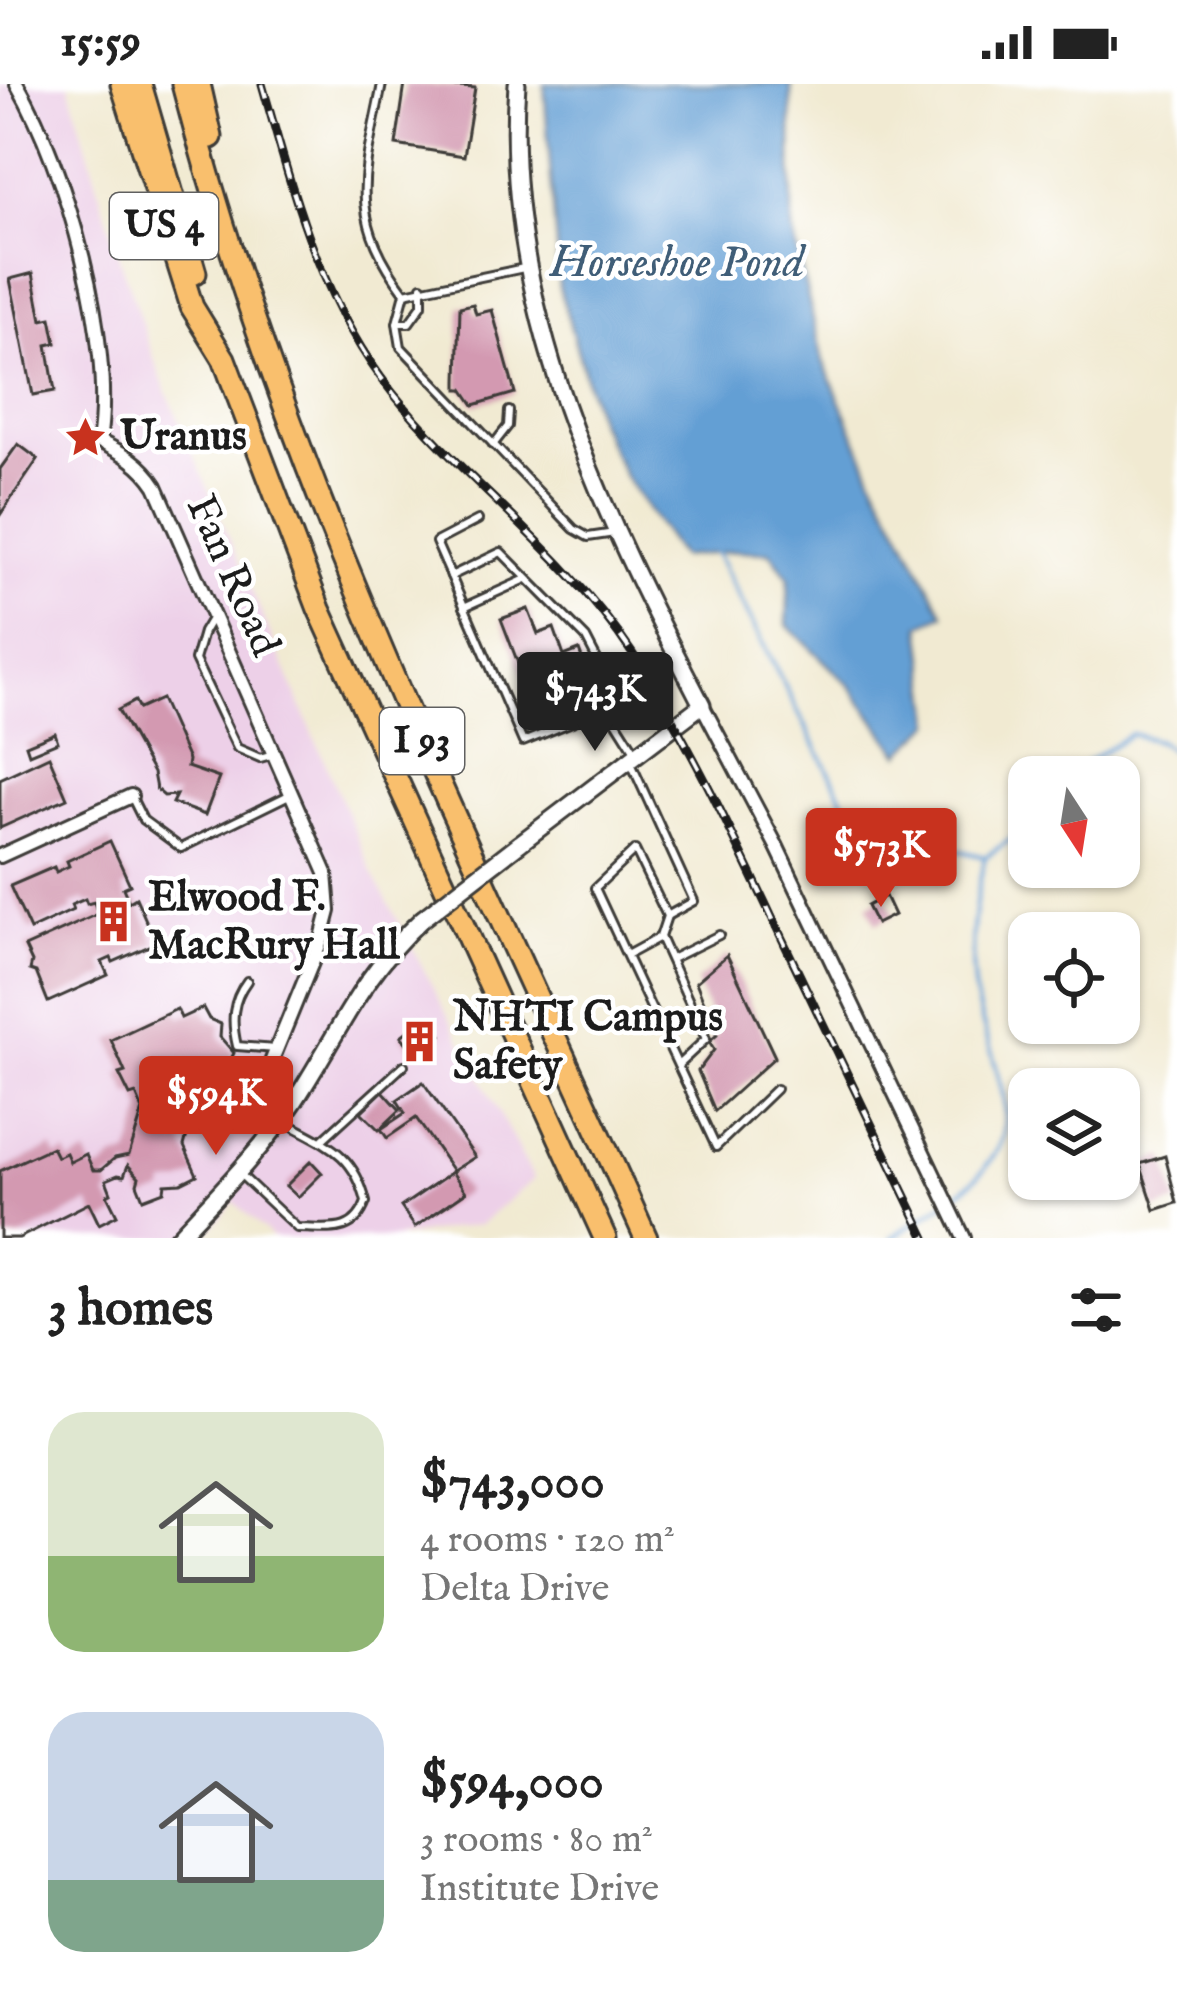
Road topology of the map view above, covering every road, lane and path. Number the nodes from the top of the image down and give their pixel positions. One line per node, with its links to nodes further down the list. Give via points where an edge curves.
1 (17, 84): 21 (street, Fan Road, via 86,273 102,358 99,441 145,469)
2 (122, 84): 13 (highway, US 4, via 192,308)
3 (140, 84): 13 (highway, I 93)
4 (183, 84): 8 (highway, I 93)
5 (199, 84): 8 (highway)
6 (382, 84): 11 (lane, via 361,191 382,262)
7 (517, 84): 9 (street, via 515,166)
8 (227, 232): 44 (highway, I 93, via 323,514)
9 (529, 268): 10 (lane); 17 (street, via 574,432)
10 (422, 286): 11 (lane); 12 (lane, via 418,314)
11 (405, 293): 12 (lane)
12 (397, 323): 15 (lane, via 408,357)
13 (224, 359): 43 (highway, I 93, via 319,610)
14 (509, 411): 15 (lane)
15 (493, 445): 17 (lane, via 574,529 588,537)
16 (478, 520): 18 (lane, via 436,542)
17 (615, 532): 22 (street)
18 (451, 576): 19 (lane, via 500,552); 20 (lane)
19 (526, 579): 20 (lane); 23 (lane, via 586,638)
20 (464, 607): 23 (lane, via 523,742 587,716)
21 (214, 614): 24 (street, Fan Road); 24 (lane, via 195,660 237,748 260,758)
22 (702, 705): 25 (street); 45 (street)
23 (613, 716): 25 (lane)
24 (276, 754): 26 (street, Fan Road)
25 (633, 757): 29 (lane, via 694,901); 39 (street, bridge, via 388,950)
26 (294, 793): 27 (lane, via 181,848 143,820); 35 (street, Fan Road, via 326,873 329,911)
27 (131, 796): 28 (street)
28 (0, 856)
29 (667, 916): 31 (lane); 32 (lane, via 635,850 595,888)
30 (719, 934): 33 (lane)
31 (660, 937): 32 (lane); 33 (lane)
32 (626, 956): 37 (lane)
33 (670, 959): 37 (lane, via 706,1039)
34 (248, 981): 35 (lane, via 236,995 236,1046)
35 (276, 1049): 39 (street)
36 (404, 1065): 40 (lane)
37 (678, 1065): 38 (lane, via 716,1147)
38 (776, 1089)
39 (286, 1113): 40 (lane); 41 (street)
40 (323, 1139): 41 (lane, via 363,1189 362,1214 346,1227 297,1228)
41 (238, 1173): 42 (street)
42 (177, 1238)
43 (605, 1238)
44 (646, 1238)
45 (964, 1238)

